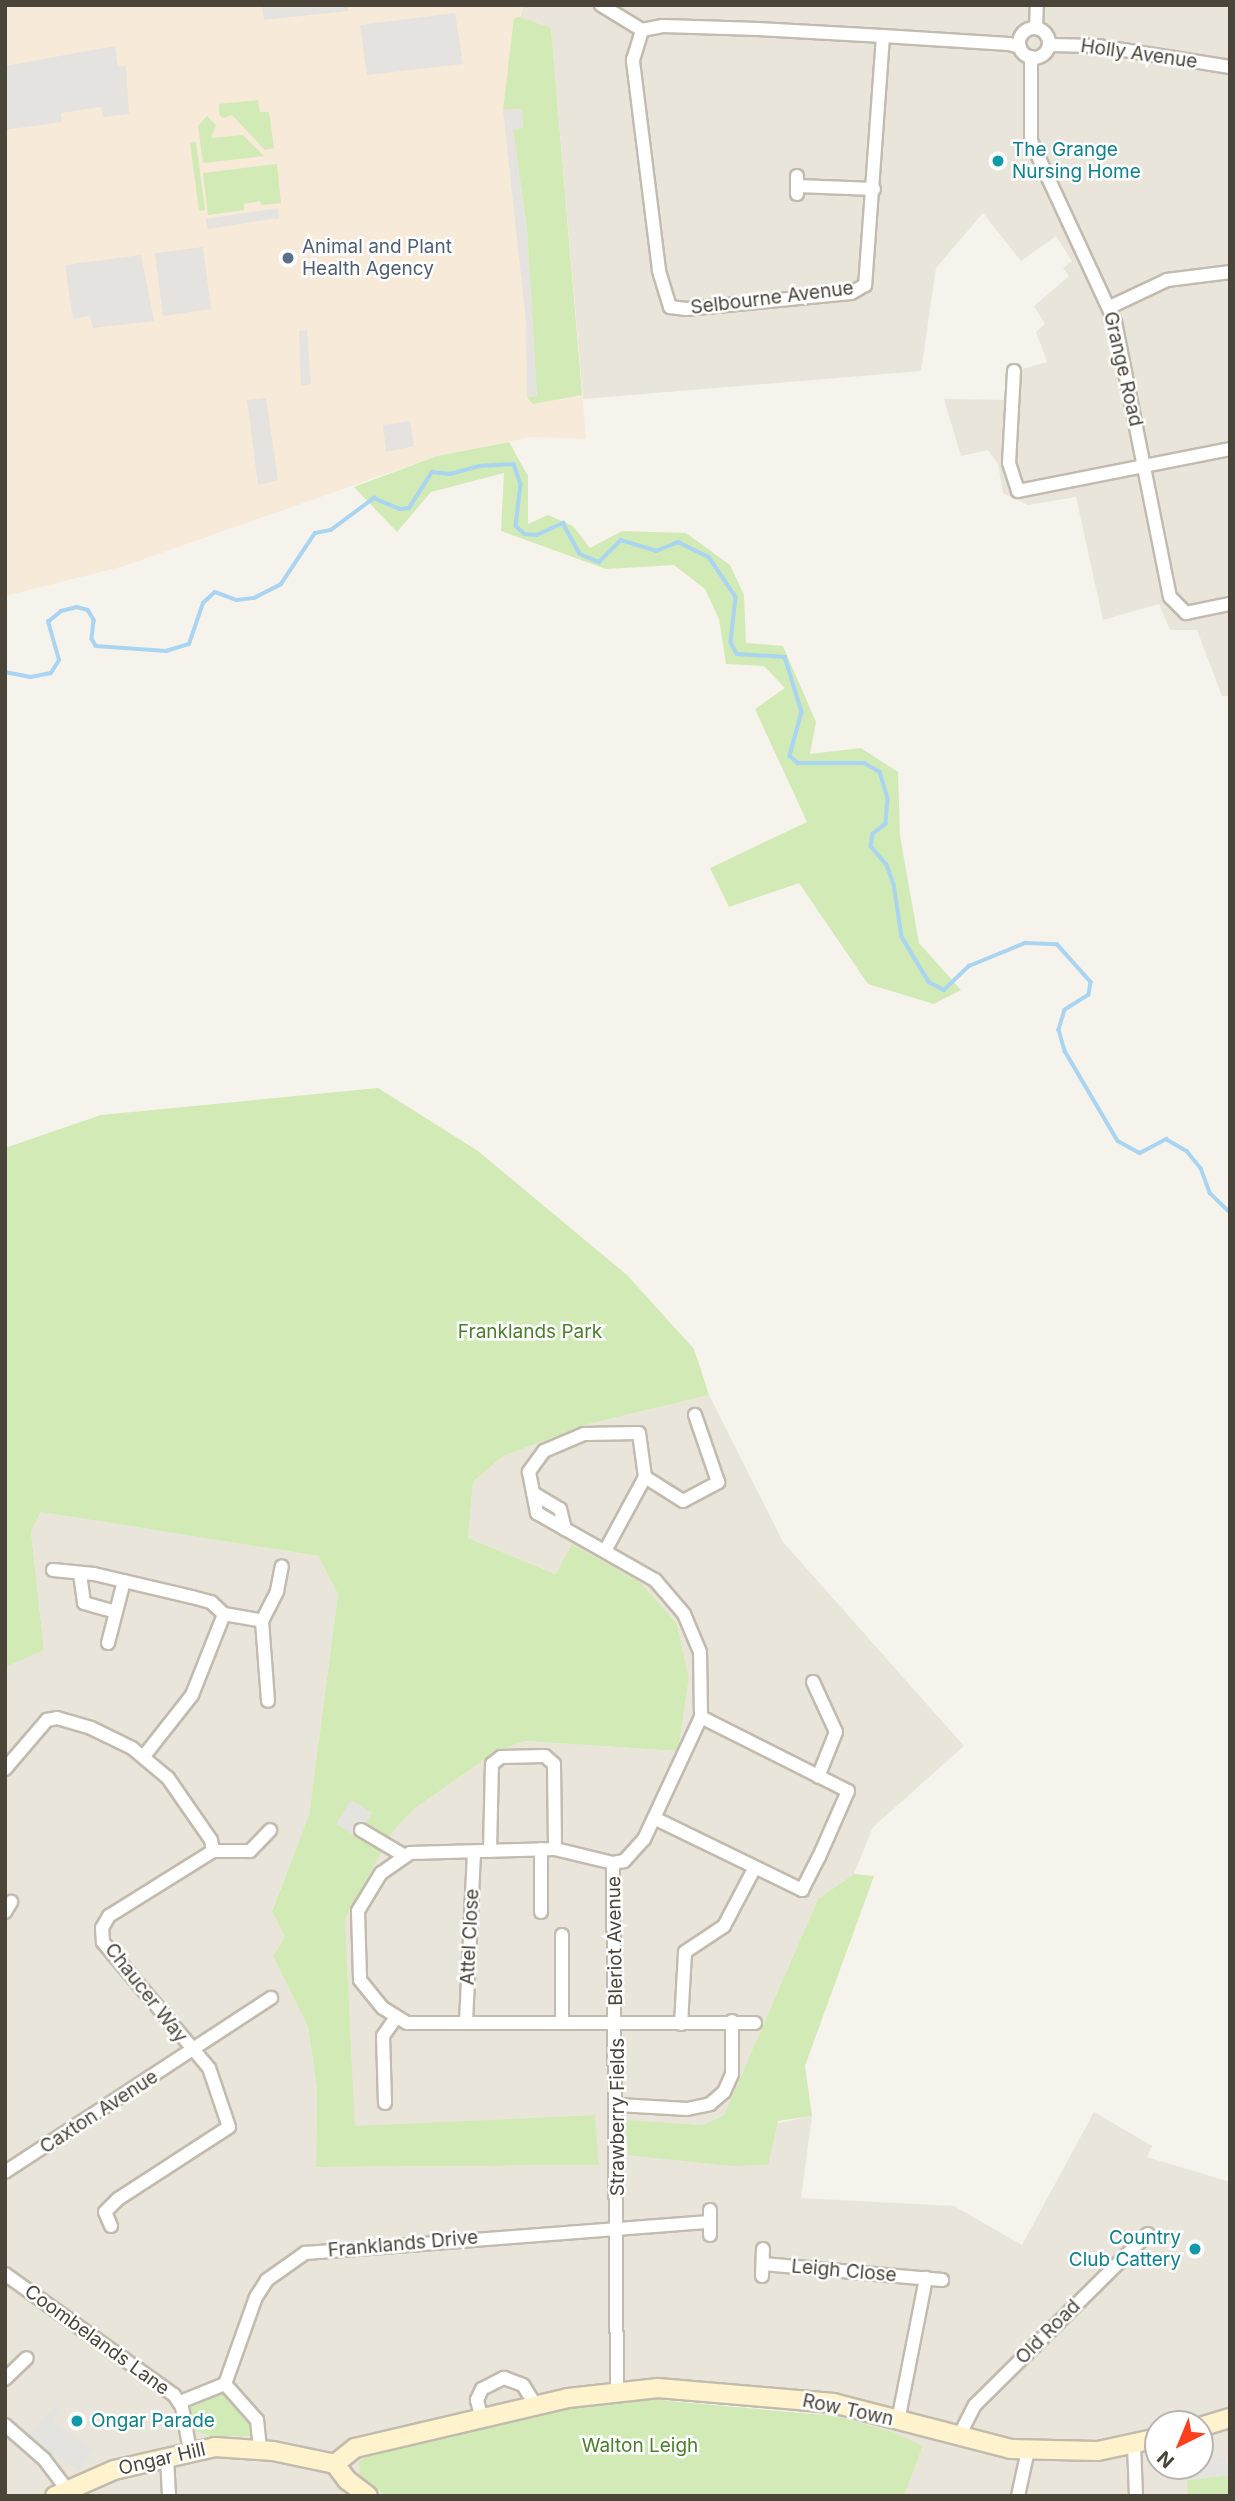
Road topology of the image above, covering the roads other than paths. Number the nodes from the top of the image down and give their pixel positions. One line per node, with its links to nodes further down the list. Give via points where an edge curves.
1 (601, 5): 4 (street)
2 (1037, 5): 3 (street)
3 (1036, 28): 6 (street, via 1048,36); 7 (street, via 1023,33)
4 (642, 30): 5 (street, via 677,26); 11 (street, Selbourne Avenue, via 633,60 659,270 670,307 860,290 868,280)
5 (883, 36): 7 (street); 11 (street, Selbourne Avenue)
6 (1049, 45): 8 (street, via 1045,54); 9 (street, Holly Avenue, via 1099,46)
7 (1020, 47): 8 (street)
8 (1031, 57): 13 (street, Grange Road, via 1031,141)
9 (1230, 67)
10 (797, 185): 11 (street)
11 (874, 189)
12 (1230, 272): 13 (street, via 1167,280)
13 (1110, 307): 16 (street, Grange Road)
14 (1014, 370): 16 (street, via 1009,463 1018,491)
15 (1230, 449): 16 (street)
16 (1143, 467): 17 (street, Grange Road, via 1170,597 1178,609 1188,613)
17 (1230, 604)
18 (695, 1415): 19 (street, via 718,1482 683,1501)
19 (645, 1477): 20 (street); 20 (street, via 639,1433 584,1434 544,1451 529,1472 537,1513)
20 (605, 1551): 31 (street, via 655,1580 684,1614 700,1652)
21 (282, 1566): 27 (street, via 277,1591)
22 (53, 1570): 23 (street)
23 (80, 1574): 24 (street); 25 (street, via 83,1603)
24 (124, 1581): 25 (street); 26 (street, via 211,1602)
25 (116, 1612): 28 (street)
26 (224, 1614): 27 (street); 32 (street, via 192,1695)
27 (262, 1621): 30 (street)
28 (108, 1643)
29 (813, 1682): 34 (street, via 836,1732)
30 (268, 1701)
31 (701, 1717): 34 (street); 35 (street)
32 (144, 1756): 33 (street, via 90,1728 57,1718 47,1720); 40 (street, via 195,1814)
33 (5, 1769)
34 (817, 1777): 45 (street, via 848,1791 802,1890)
35 (654, 1818): 44 (street, via 624,1861); 45 (street)
36 (270, 1830): 40 (street, via 250,1851)
37 (361, 1830): 43 (street)
38 (541, 1849): 39 (street); 41 (street); 46 (street)
39 (555, 1849): 41 (street, via 554,1764 545,1756 501,1757 491,1768); 44 (street)
40 (213, 1851): 56 (street, Chaucer Way, via 109,1916 102,1928 103,1942)
41 (490, 1851): 42 (street)
42 (474, 1853): 43 (street); 52 (street, Attel Close)
43 (405, 1856): 49 (street, via 381,1873 358,1911 360,1980)
44 (613, 1863): 50 (street, Bleriot Avenue)
45 (754, 1870): 55 (street, via 724,1926 685,1952)
46 (541, 1912)
47 (562, 1935): 53 (street)
48 (271, 1998): 56 (street, Chaucer Way)
49 (395, 2019): 52 (street, Strawberry Fields); 57 (street, via 383,2036)
50 (617, 2020): 53 (street, Strawberry Fields); 55 (street); 58 (street, Strawberry Fields)
51 (732, 2021): 54 (street); 55 (street); 58 (street, via 732,2074 724,2092 710,2104 687,2109)
52 (466, 2022): 53 (street, Strawberry Fields)
53 (562, 2022)
54 (754, 2023)
55 (681, 2024)
56 (191, 2050): 59 (street, Caxton Avenue); 61 (street, Chaucer Way, via 209,2068 229,2127 118,2199 105,2213)
57 (384, 2103)
58 (618, 2105): 62 (street, Strawberry Fields)
59 (5, 2172)
60 (710, 2222): 62 (street, Franklands Drive)
61 (111, 2226)
62 (619, 2228): 70 (street, Franklands Drive, via 305,2253 267,2280 256,2297); 71 (street)
63 (1149, 2234): 77 (street, Old Road, via 975,2405)
64 (763, 2249): 66 (street, Leigh Close, via 763,2270)
65 (5, 2274): 72 (street, Coombelands Lane, via 159,2382)
66 (926, 2278): 67 (street, Leigh Close); 75 (street, Leigh Close)
67 (942, 2280)
68 (27, 2358): 69 (street)
69 (5, 2379)
70 (225, 2384): 72 (street); 80 (street, via 257,2420)
71 (617, 2392): 73 (street, Row Town); 75 (street, Row Town, via 694,2389 786,2397 833,2403)
72 (180, 2402): 82 (street, Coombelands Lane)
73 (536, 2406): 74 (street, Row Town); 74 (street, via 523,2385 504,2378 482,2389 477,2400)
74 (482, 2419): 84 (street, Row Town, via 347,2451)
75 (898, 2421): 77 (street, Row Town)
76 (5, 2425): 85 (street, via 44,2459)
77 (958, 2438): 81 (street, Row Town)
78 (1144, 2442): 79 (street, Row Town)
79 (1134, 2444): 81 (street, Row Town, via 1098,2451); 89 (street)
80 (267, 2450): 82 (street, Ongar Hill, via 215,2447); 84 (street, Ongar Hill)
81 (1028, 2450): 88 (street)
82 (190, 2451): 83 (street, Ongar Hill)
83 (167, 2457): 85 (street, Ongar Hill, via 114,2470); 86 (street)
84 (335, 2464): 87 (street)
85 (61, 2493)
86 (169, 2496)
87 (368, 2496)
88 (1018, 2496)
89 (1136, 2496)

